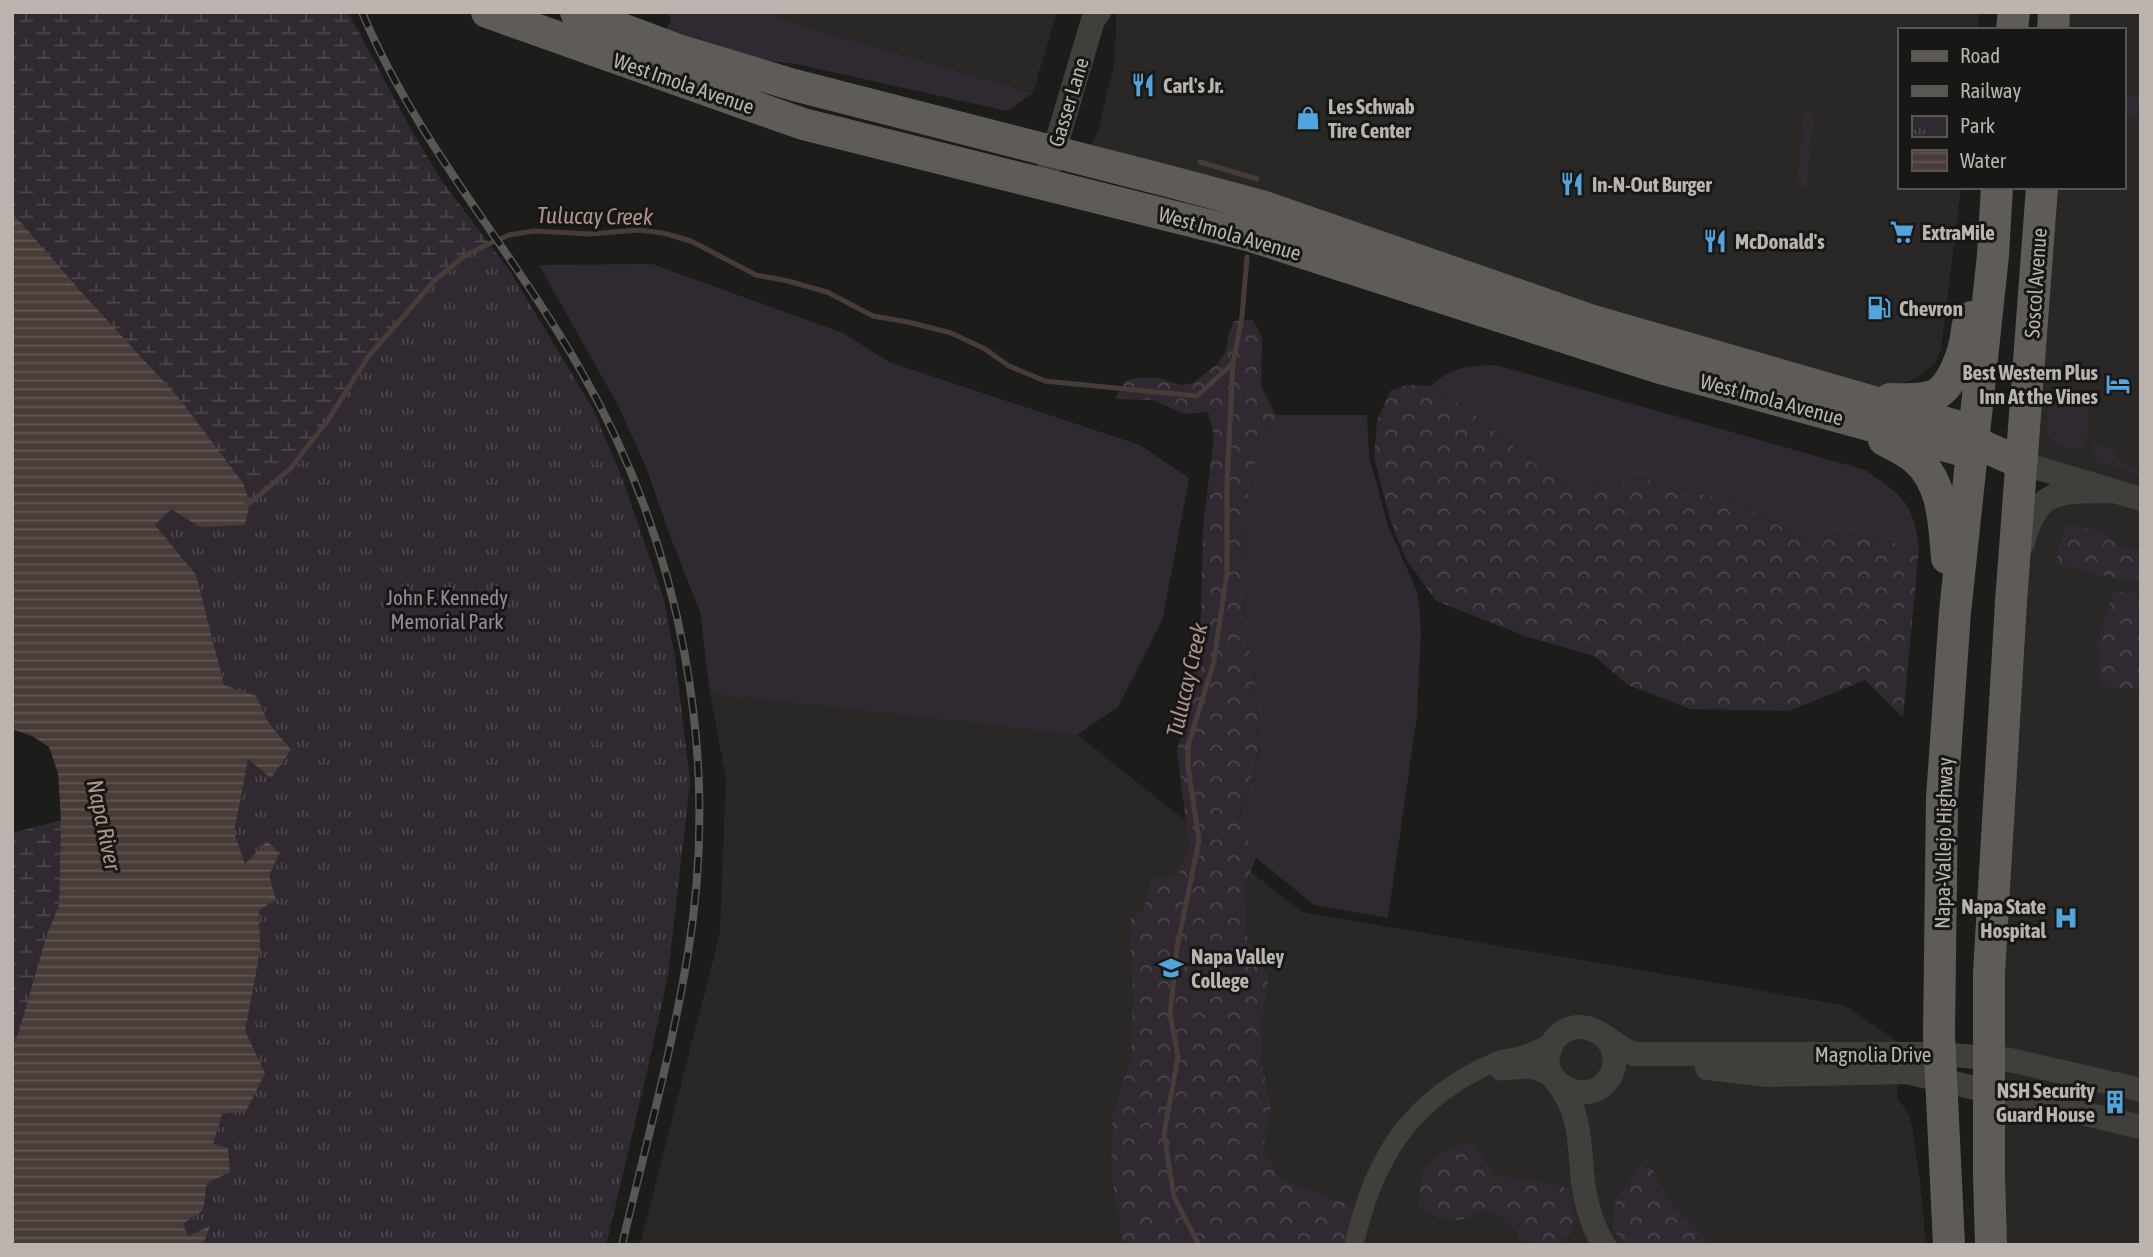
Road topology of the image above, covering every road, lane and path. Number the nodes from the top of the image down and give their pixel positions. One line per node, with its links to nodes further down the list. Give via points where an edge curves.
1 (487, 12): 4 (main road, West Imola Avenue, via 571,44)
2 (576, 12): 4 (main road, West Imola Avenue)
3 (1094, 15): 5 (street, Gasser Lane)
4 (675, 64): 5 (main road, West Imola Avenue, via 794,85); 6 (main road, West Imola Avenue, via 803,124)
5 (1053, 152): 6 (street, Gasser Lane); 9 (main road, West Imola Avenue, via 1265,207)
6 (1044, 185): 9 (main road, West Imola Avenue)
7 (1997, 189): 10 (main road, Soscol Avenue)
8 (2042, 189): 14 (main road, Soscol Avenue)
9 (1475, 295): 11 (main road, West Imola Avenue, via 1590,320); 12 (main road, West Imola Avenue, via 1657,367)
10 (1989, 297): 11 (main road, via 1968,322 1959,361 1938,393 1910,399); 13 (main road, Soscol Avenue)
11 (1849, 395): 13 (main road, West Imola Avenue, via 1957,426)
12 (1774, 401): 13 (main road, West Imola Avenue, via 1957,449); 18 (main road, via 1879,438 1925,468 1937,491 1945,526)
13 (1974, 442): 14 (main road, West Imola Avenue); 18 (main road, Napa-Vallejo Highway)
14 (2021, 463): 15 (street); 17 (main road)
15 (2115, 491): 16 (street); 17 (street, via 2057,494 2039,506 2027,529)
16 (2141, 499)
17 (2011, 602): 21 (main road, via 1989,973)
18 (1952, 649): 22 (main road, Napa-Vallejo Highway, via 1942,798)
19 (1606, 1038): 20 (street, Magnolia Drive, via 1594,1029 1579,1027 1566,1030); 22 (street, Magnolia Drive, via 1622,1050 1643,1055); 26 (street, via 1614,1065)
20 (1552, 1042): 23 (street); 25 (street, via 1547,1059)
21 (1990, 1059): 22 (street, Magnolia Drive); 24 (street, Magnolia Drive); 28 (main road)
22 (1941, 1068): 26 (street, Magnolia Drive, via 1769,1075 1689,1067 1632,1068); 28 (street, Magnolia Drive); 34 (main road, Napa-Vallejo Highway)
23 (1471, 1075): 25 (street, via 1520,1068); 32 (street, via 1437,1094 1404,1127 1378,1172)
24 (2092, 1079): 27 (street, Magnolia Drive); 29 (street)
25 (1556, 1081): 26 (street, Magnolia Drive, via 1578,1093); 31 (street, via 1576,1116)
26 (1606, 1082): 31 (street, via 1591,1098)
27 (2141, 1090)
28 (1990, 1091): 29 (street, Magnolia Drive); 35 (main road)
29 (2084, 1114): 30 (street, Magnolia Drive)
30 (2141, 1127)
31 (1581, 1149): 33 (street, via 1586,1199)
32 (1354, 1245)
33 (1604, 1245)
34 (1949, 1245)
35 (1991, 1245)

